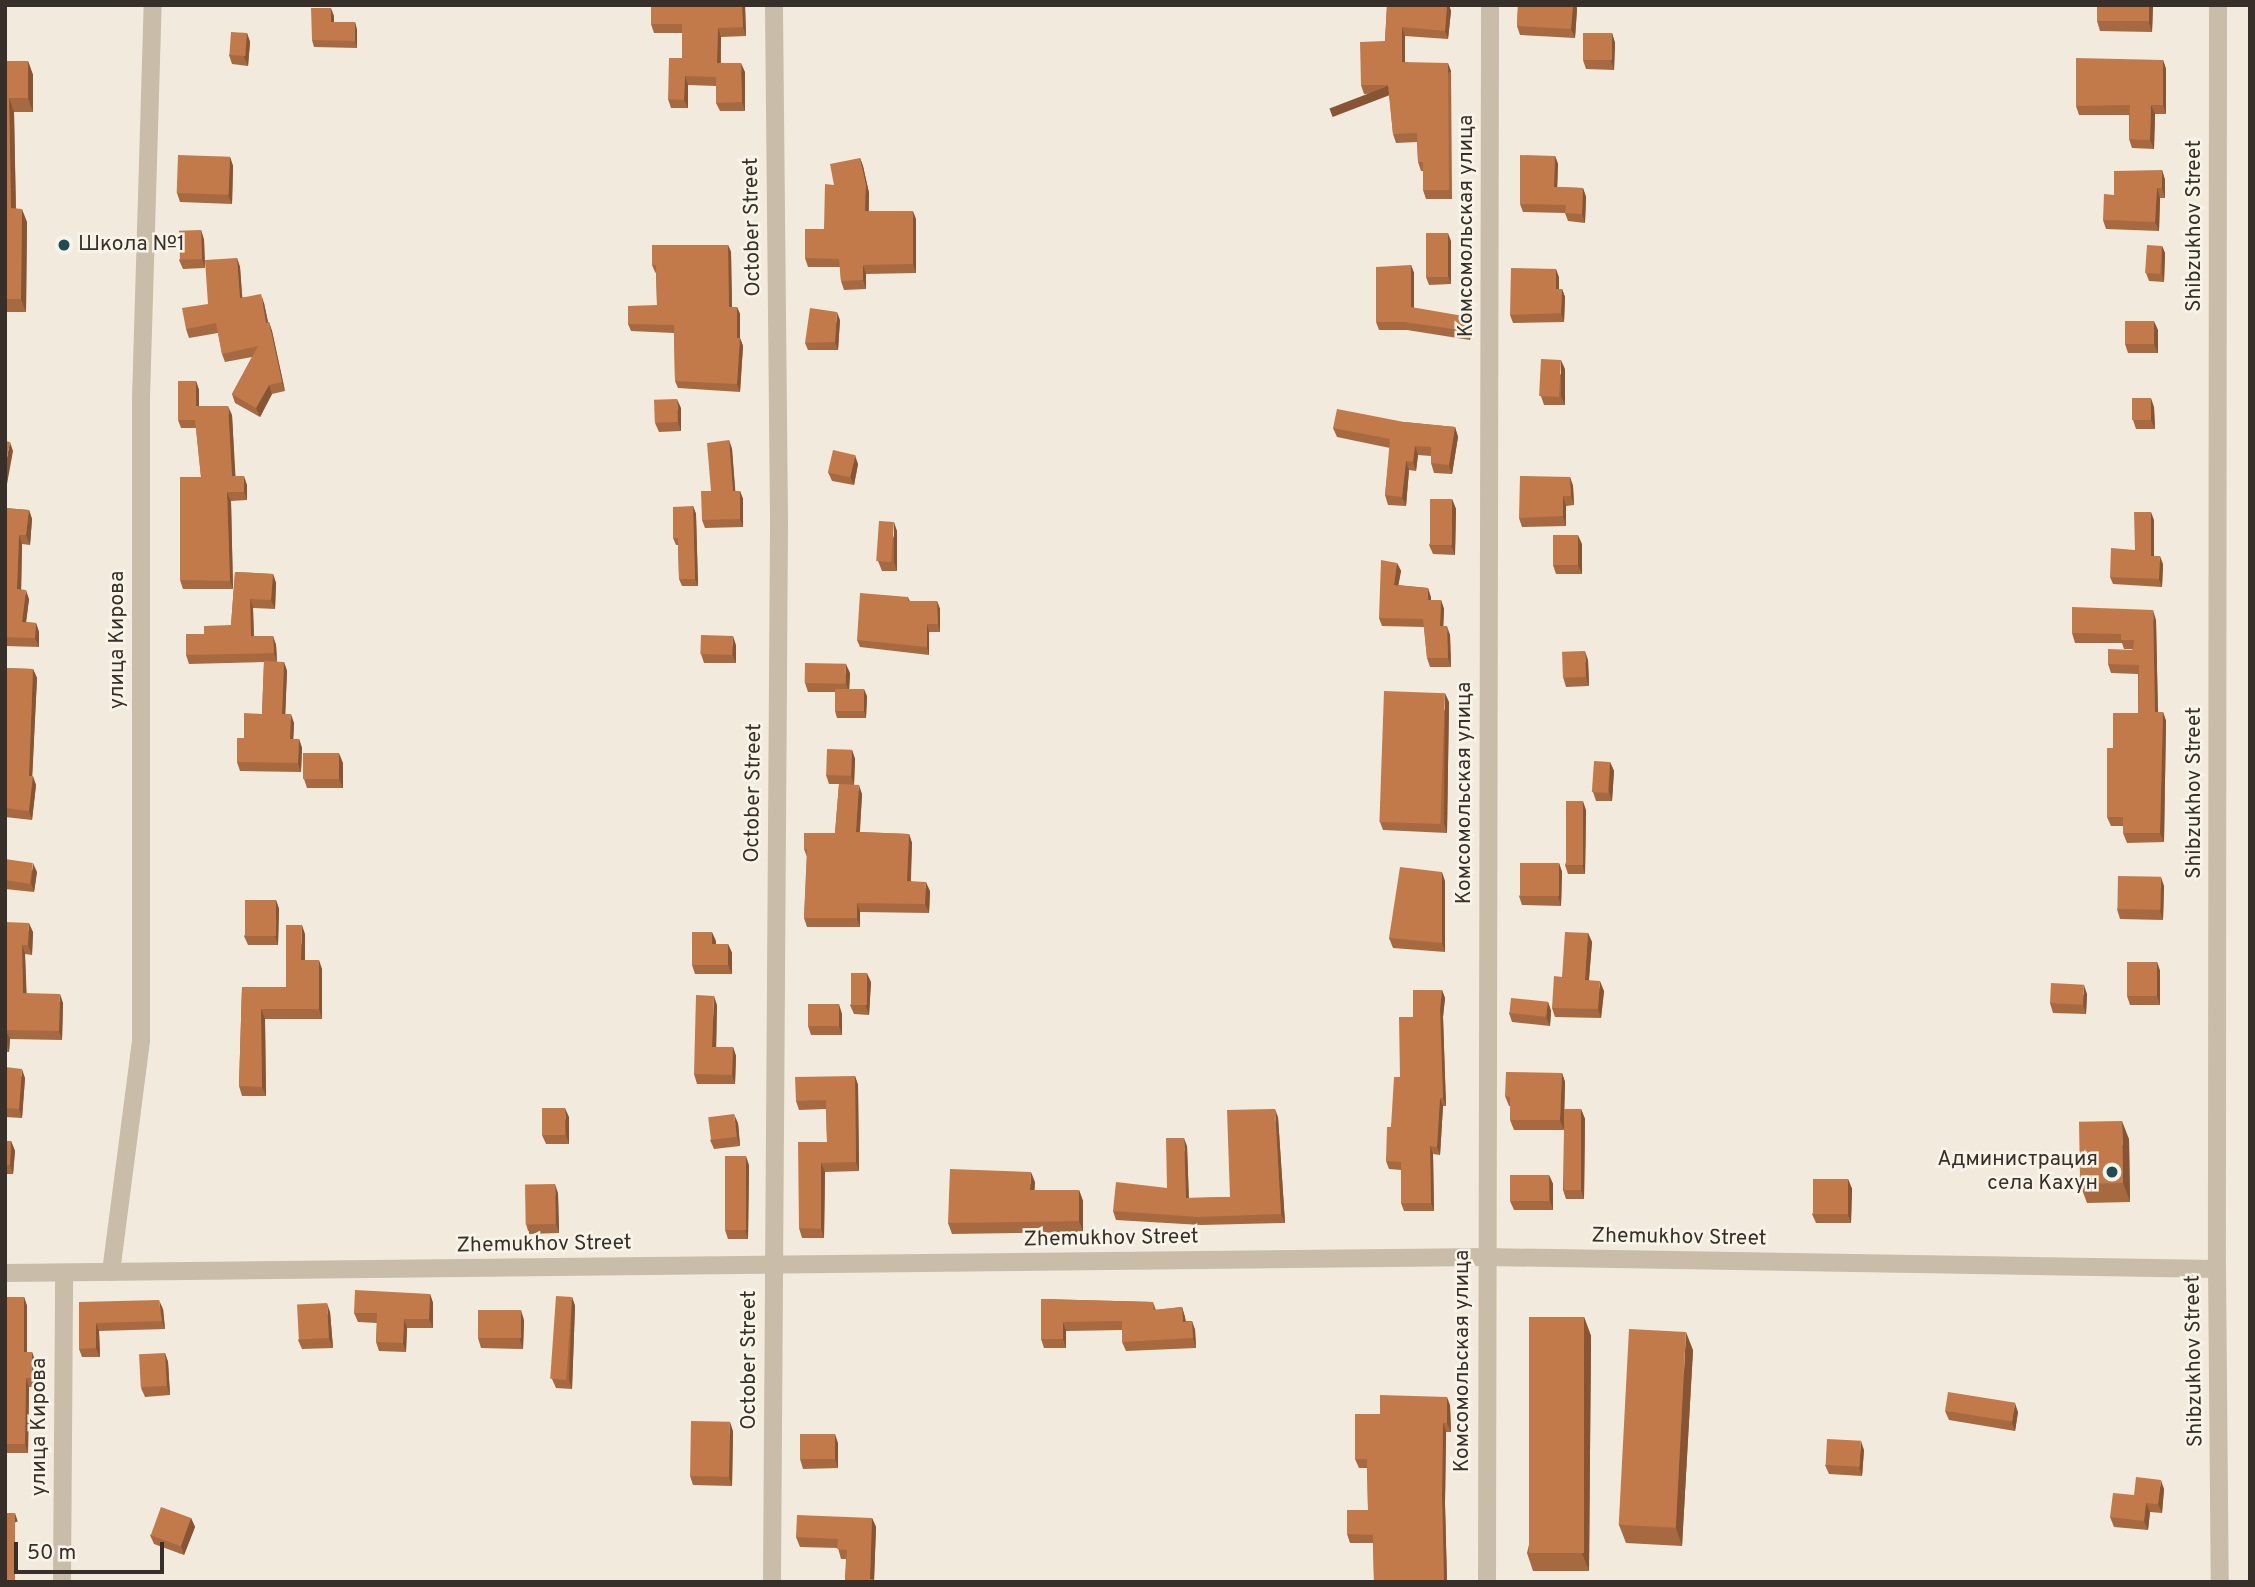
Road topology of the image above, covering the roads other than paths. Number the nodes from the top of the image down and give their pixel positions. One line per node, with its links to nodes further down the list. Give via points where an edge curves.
1 (153, 5): 8 (street, улица Кирова, via 141,398 141,1041)
2 (774, 5): 6 (street, October Street, via 779,533)
3 (1490, 5): 5 (street, Комсомольская улица)
4 (2218, 5): 7 (street, Shibzukhov Street)
5 (1486, 1257): 6 (street, Zhemukhov Street); 7 (street, Zhemukhov Street); 13 (street, Комсомольская улица)
6 (772, 1266): 8 (street, Zhemukhov Street); 12 (street, October Street)
7 (2217, 1269): 14 (street, Shibzukhov Street)
8 (111, 1272): 10 (street, Zhemukhov Street)
9 (5, 1273): 10 (street, Zhemukhov Street)
10 (64, 1273): 11 (street, улица Кирова)
11 (62, 1582)
12 (772, 1582)
13 (1487, 1582)
14 (2220, 1582)

